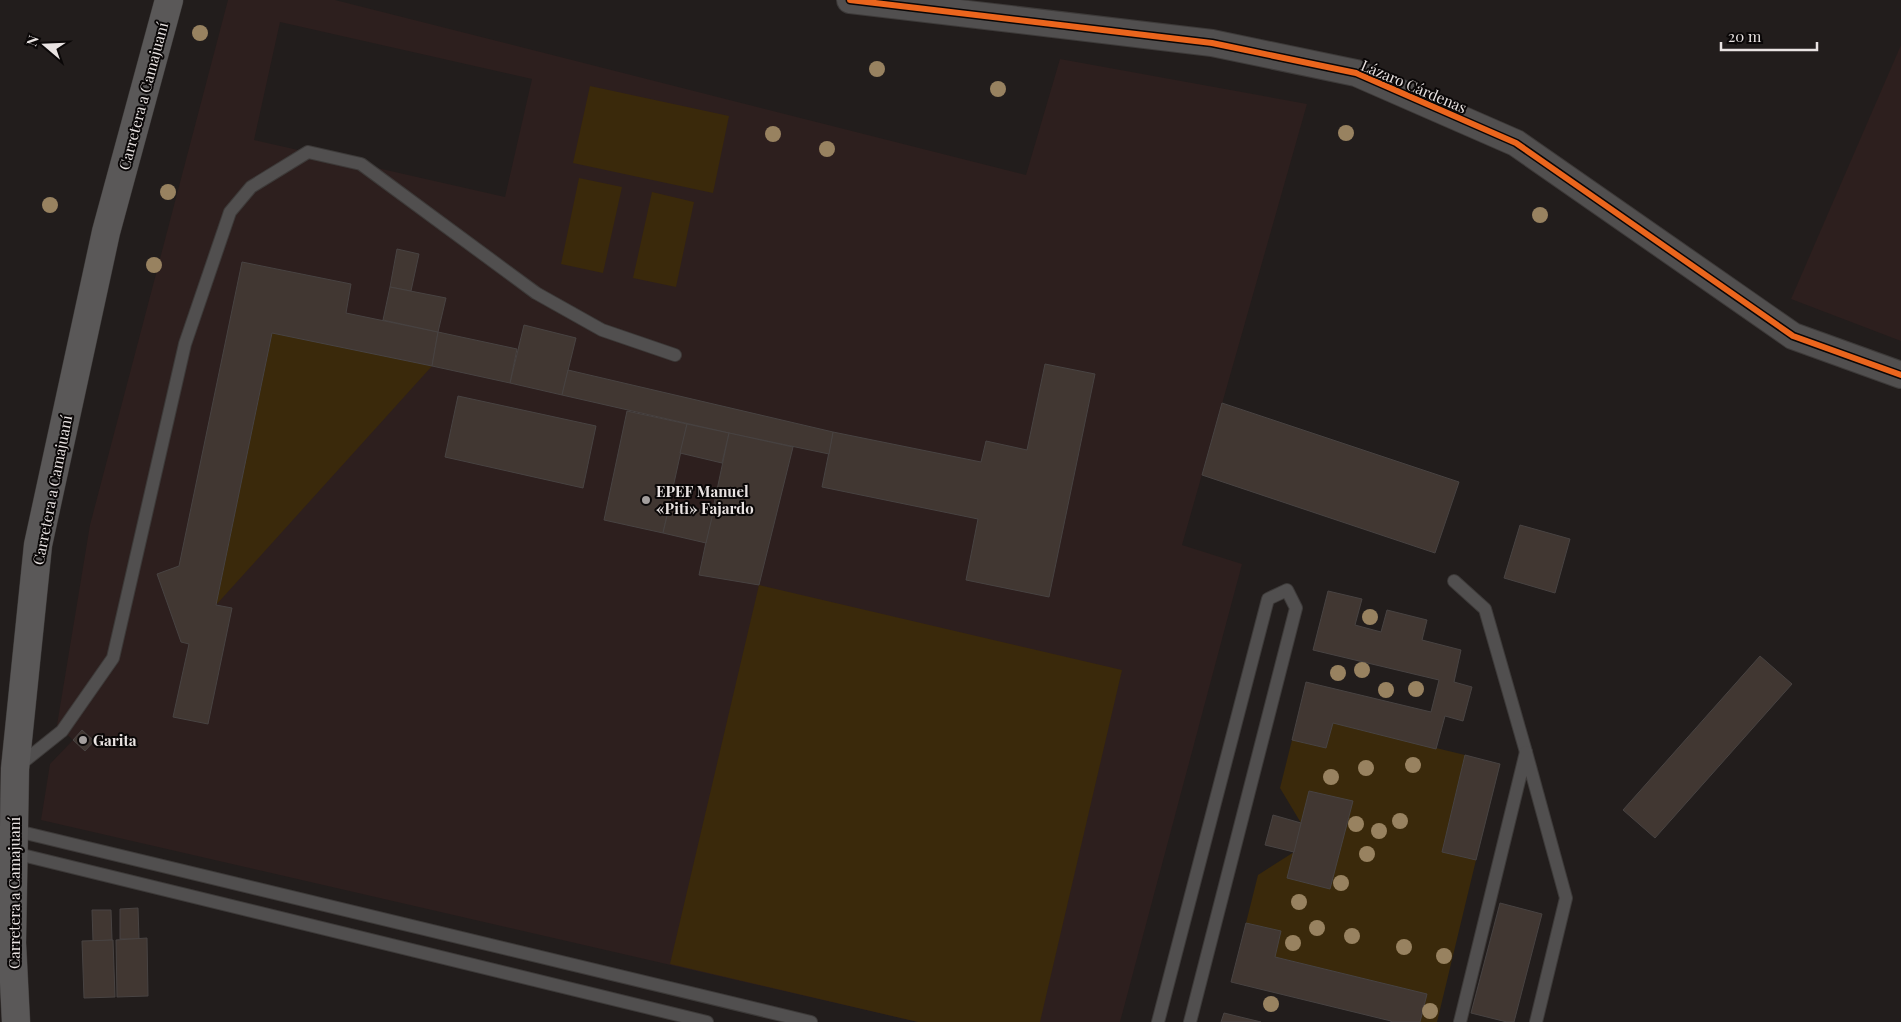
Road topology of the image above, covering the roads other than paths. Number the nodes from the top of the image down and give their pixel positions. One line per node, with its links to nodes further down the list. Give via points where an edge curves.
1 (169, 0): 7 (main road, Carretera a Camajuaní, via 106,232 38,545)
2 (850, 0): 4 (street, Lázaro Cárdenas, via 1212,43 1356,73 1516,143 1793,336)
3 (675, 355): 7 (lane, via 602,330 536,293 361,164 308,152 251,187 230,212 185,344 113,658 62,731)
4 (1901, 376)
5 (1454, 581): 6 (lane, via 1484,609)
6 (1526, 752): 14 (lane); 15 (lane, via 1566,898)
7 (15, 769): 8 (main road, Carretera a Camajuaní)
8 (14, 841): 9 (main road, Carretera a Camajuaní, via 12,943); 10 (lane); 11 (lane)
9 (16, 1022)
10 (707, 1022)
11 (811, 1022)
12 (1158, 1022): 13 (lane, via 1268,598 1287,590 1296,608)
13 (1190, 1022)
14 (1460, 1022)
15 (1536, 1022)

